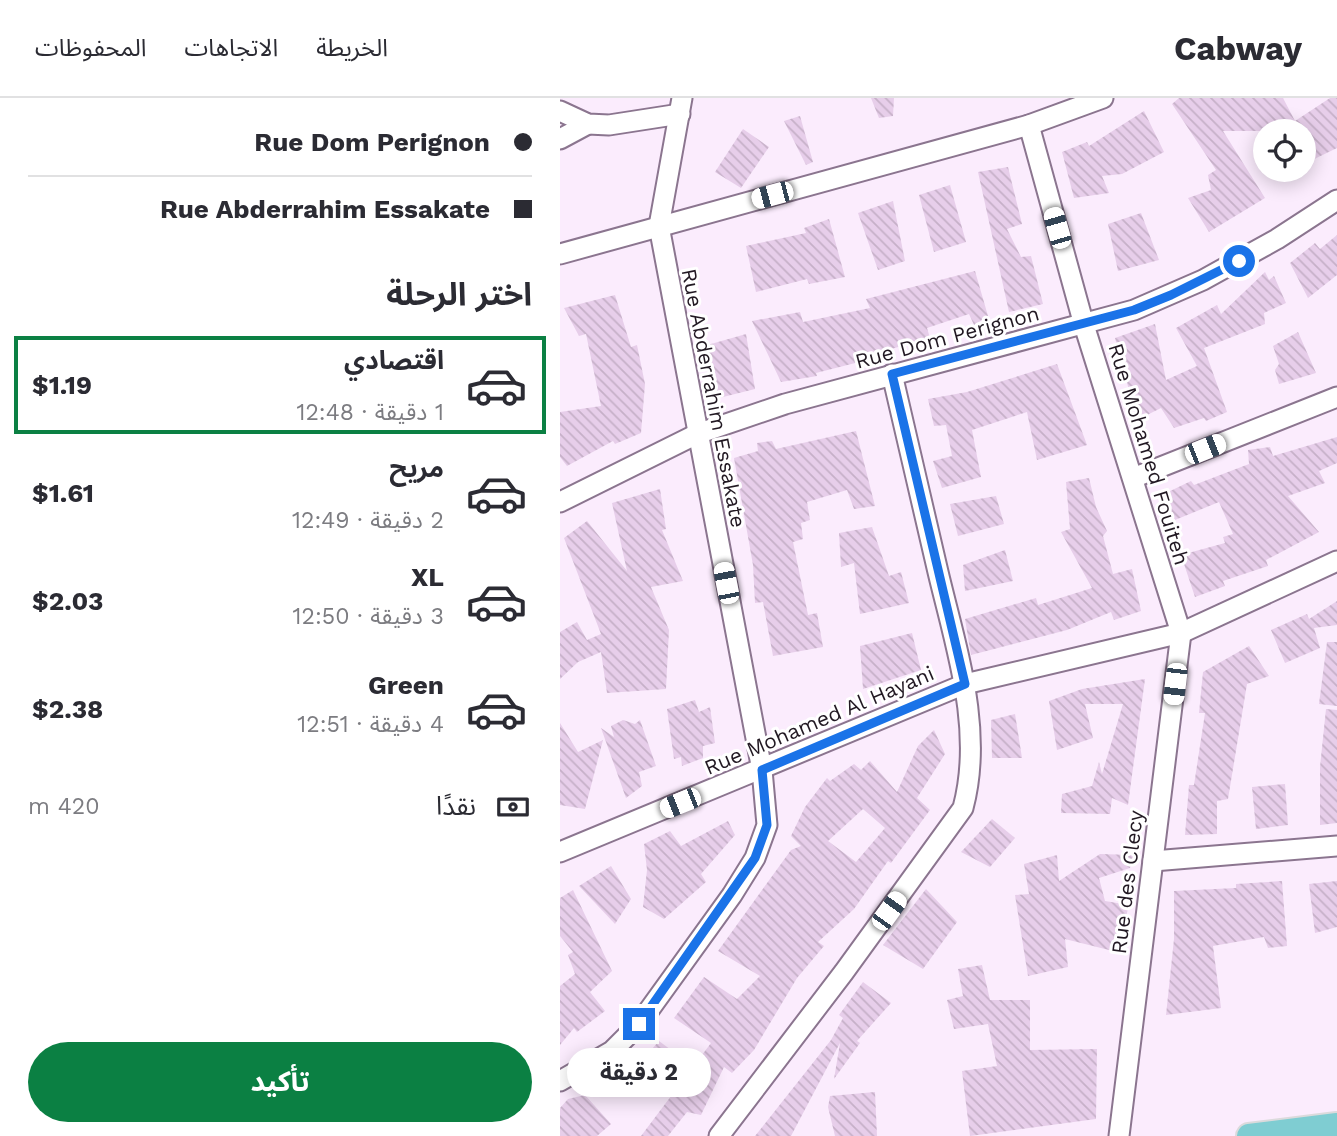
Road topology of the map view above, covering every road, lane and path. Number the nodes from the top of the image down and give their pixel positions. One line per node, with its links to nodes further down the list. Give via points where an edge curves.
1 (1103, 98): 5 (street)
2 (681, 106): 4 (street, via 609,125); 8 (street)
3 (560, 111): 4 (street)
4 (588, 124): 6 (street)
5 (1029, 125): 8 (street); 10 (street, Rue Mohamed Fouiteh)
6 (560, 139)
7 (1337, 200): 10 (street, Rue Dom Perignon, via 1203,280 1134,310)
8 (659, 226): 9 (street); 13 (street, Rue Abderrahim Essakate)
9 (560, 254)
10 (1084, 325): 11 (street, Rue Dom Perignon); 14 (street, Rue Mohamed Fouiteh)
11 (892, 374): 13 (street, Rue Dom Perignon); 18 (street)
12 (1337, 397): 14 (street)
13 (697, 434): 15 (street, Rue Dom Perignon); 19 (street, Rue Abderrahim Essakate)
14 (1133, 478): 17 (street, Rue Mohamed Fouiteh)
15 (560, 502)
16 (1337, 561): 17 (street, Rue Mohamed Al Hayani)
17 (1181, 633): 18 (street, Rue Mohamed Al Hayani); 22 (street, Rue des Clecy)
18 (965, 684): 19 (street, Rue Mohamed Al Hayani); 25 (street, via 972,757 963,808)
19 (762, 770): 21 (street, Rue Mohamed Al Hayani); 23 (street, Rue Abderrahim Essakate, via 767,825 755,858 732,895 639,1024 612,1051)
20 (1337, 846): 22 (street)
21 (562, 849)
22 (1153, 861): 26 (street, Rue des Clecy)
23 (560, 1081)
24 (1337, 1125): 27 (main road)
25 (719, 1136)
26 (1119, 1136)
27 (1249, 1136)

